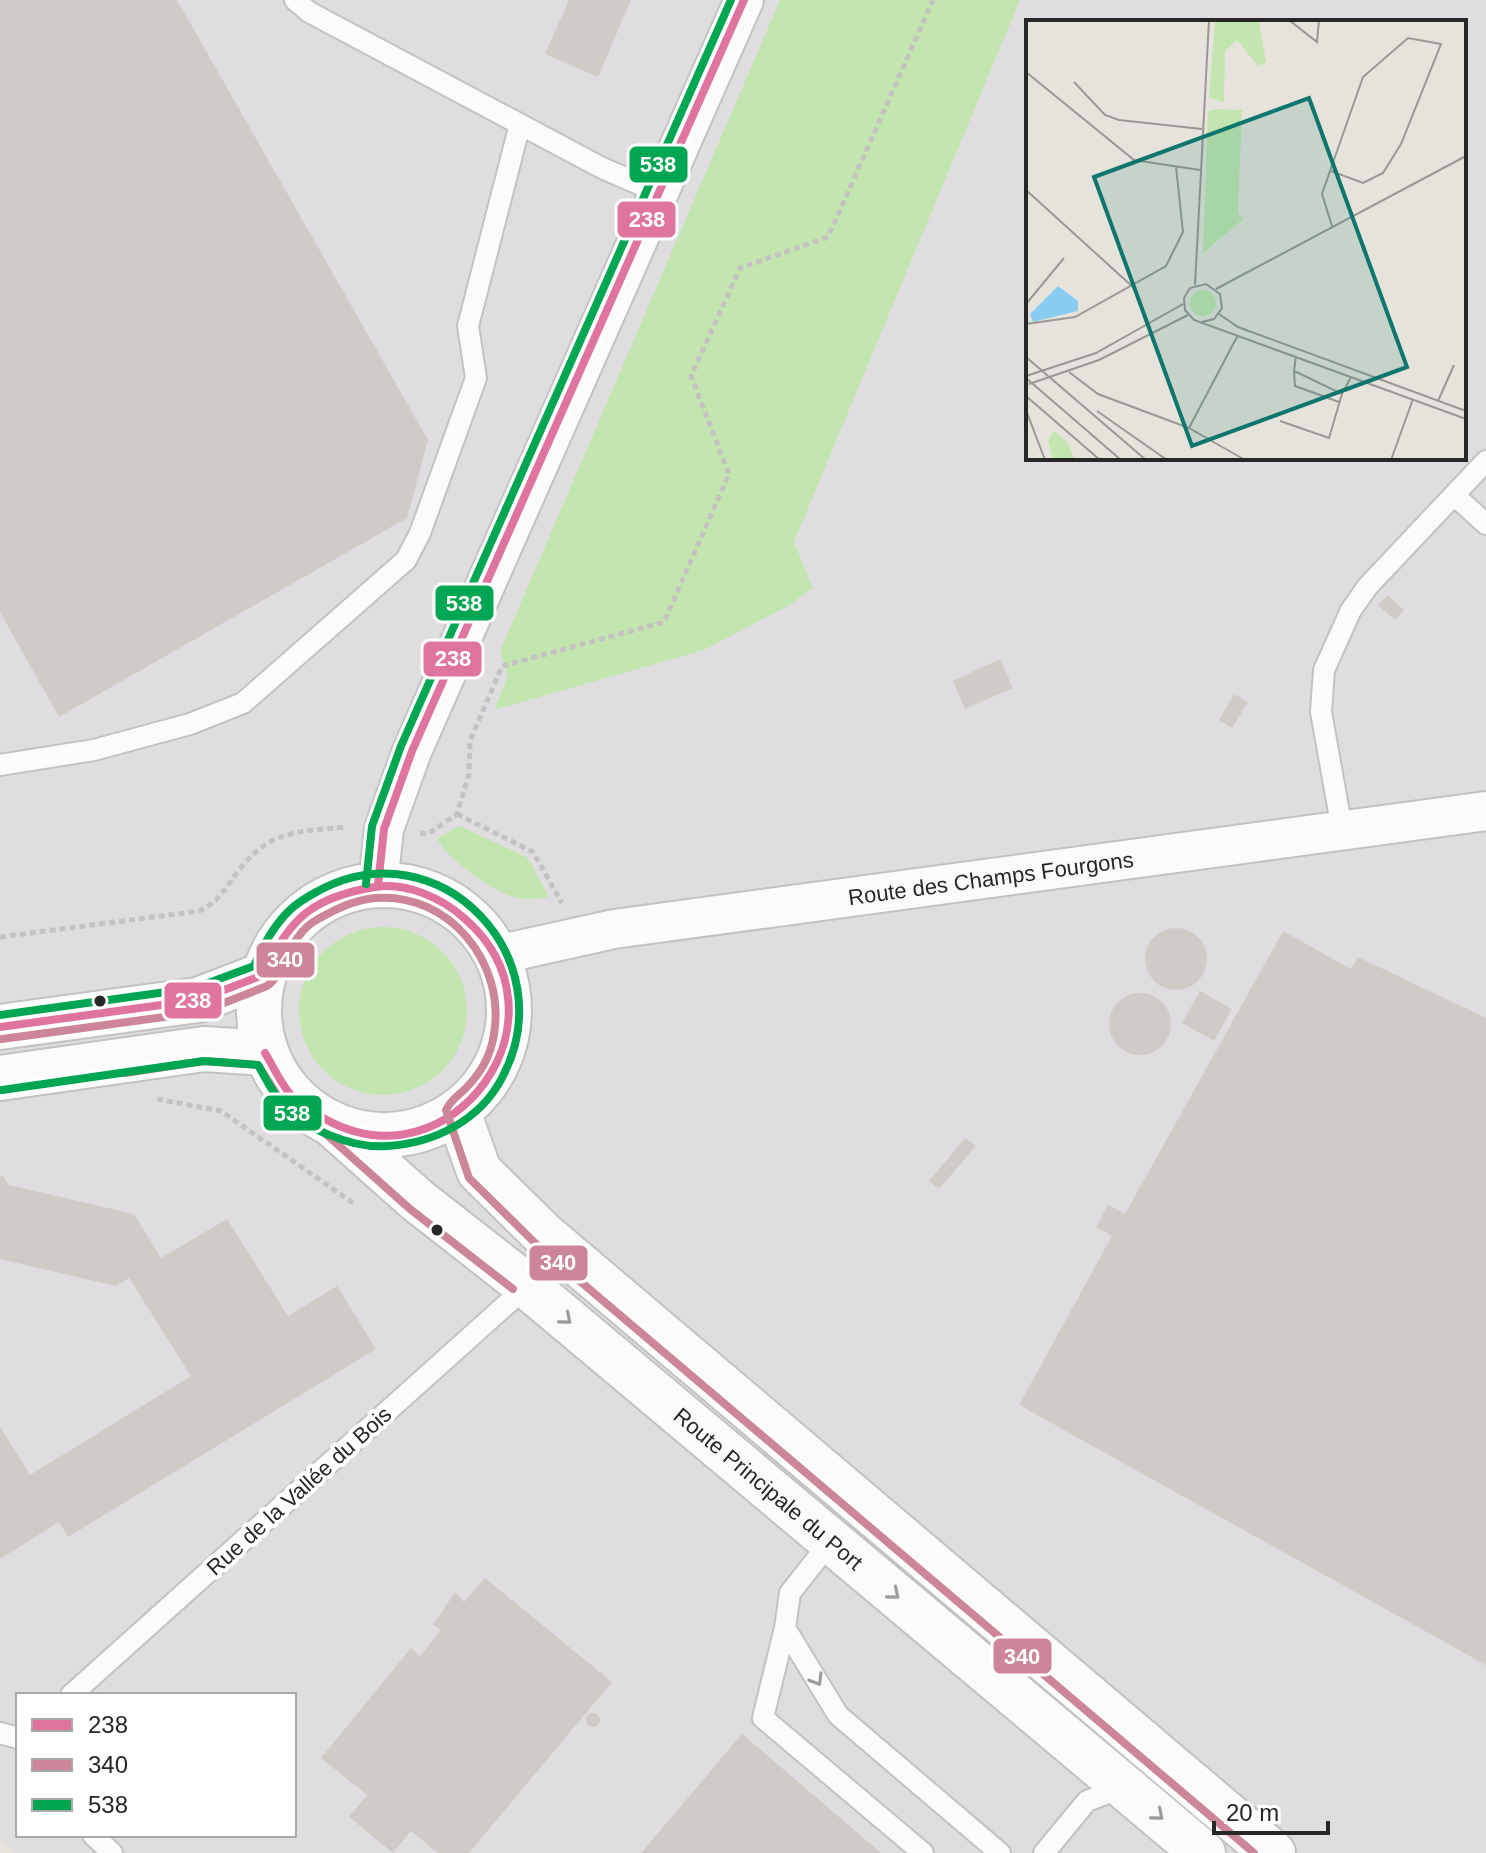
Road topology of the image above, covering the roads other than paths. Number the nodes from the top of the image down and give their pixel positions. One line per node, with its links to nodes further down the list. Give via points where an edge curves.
1 (295, 0): 3 (lane)
2 (744, 0): 4 (street)
3 (520, 124): 4 (lane); 8 (lane, via 468,326 476,378 406,560 243,703 190,724 94,750)
4 (660, 193): 11 (street, via 412,751 384,829)
5 (1486, 461): 6 (lane)
6 (1454, 495): 7 (lane); 10 (lane, via 1368,586 1324,670 1321,712)
7 (1486, 524)
8 (0, 765)
9 (1486, 811): 10 (street, Route des Champs Fourgons)
10 (1342, 829): 12 (street, Route des Champs Fourgons, via 614,929)
11 (378, 885): 12 (main road, via 414,888 448,902 476,925); 13 (main road, via 340,892 306,911 279,940)
12 (497, 955): 17 (main road, via 509,996 506,1041 489,1081)
13 (263, 975): 14 (main road, via 198,1000); 15 (main road, via 258,1014)
14 (0, 1027)
15 (265, 1053): 16 (main road, via 204,1049); 18 (main road, via 292,1097)
16 (0, 1078)
17 (458, 1112): 18 (main road, via 419,1131 376,1136); 30 (main road, via 479,1171 543,1234)
18 (334, 1126): 19 (main road, Route Principale du Port)
19 (527, 1286): 20 (main road, Route Principale du Port, one-way to 20); 22 (lane, Rue de la Vallée du Bois)
20 (831, 1541): 21 (lane, via 790,1593); 23 (main road, Route Principale du Port, one-way to 23)
21 (785, 1628): 26 (lane, via 763,1718); 27 (lane, one-way to 27, via 838,1715)
22 (73, 1693)
23 (1124, 1787): 28 (lane, via 1087,1801); 29 (main road, Route Principale du Port, one-way to 29)
24 (95, 1837): 25 (lane)
25 (112, 1853)
26 (923, 1853)
27 (1000, 1853)
28 (1044, 1853)
29 (1203, 1853)
30 (1273, 1853)

